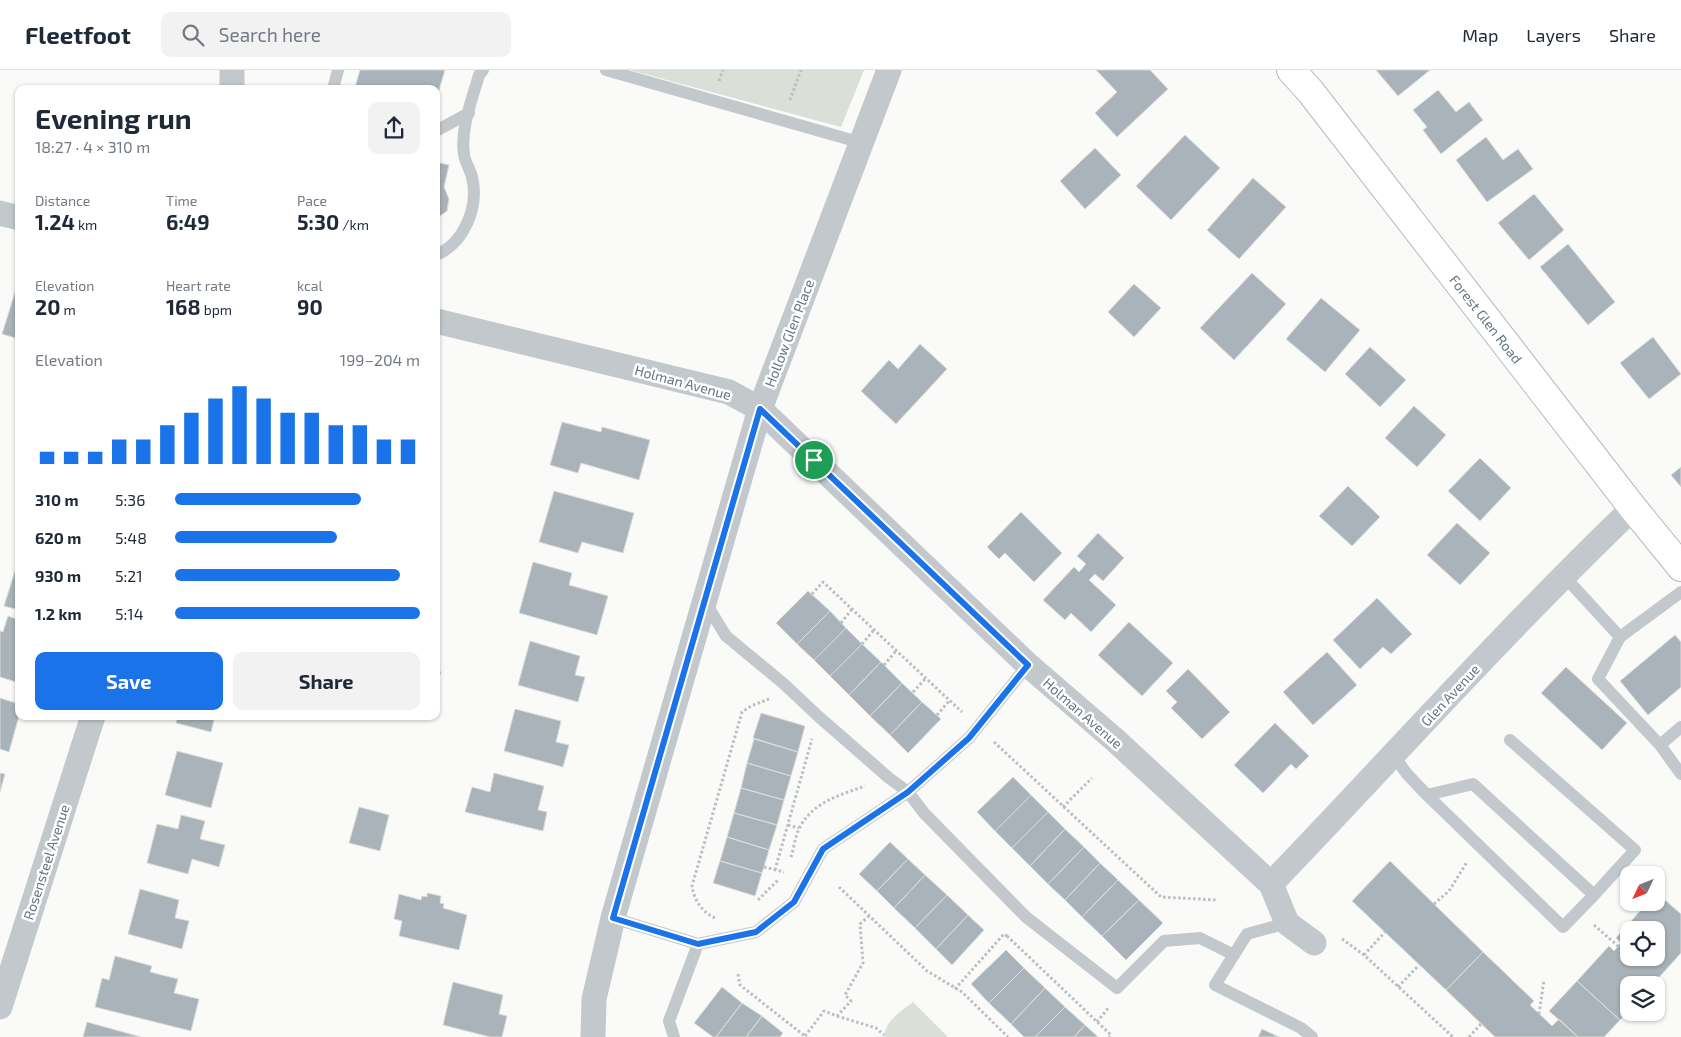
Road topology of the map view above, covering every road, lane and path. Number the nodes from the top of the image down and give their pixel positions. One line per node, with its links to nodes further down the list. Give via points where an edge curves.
1 (232, 70): 8 (street)
2 (338, 70): 9 (lane)
3 (483, 70): 10 (lane)
4 (606, 70): 11 (lane)
5 (801, 70): 11 (path)
6 (889, 70): 13 (street, Hollow Glen Place)
7 (1291, 70): 19 (main road, Forest Glen Road)
8 (232, 85)
9 (334, 85)
10 (469, 114): 12 (lane); 16 (lane, via 465,126 464,156 472,177 474,199 465,231 450,248)
11 (782, 121): 13 (lane)
12 (440, 129)
13 (862, 144): 18 (street, Hollow Glen Place)
14 (0, 213): 15 (street)
15 (15, 217)
16 (440, 253)
17 (440, 322): 18 (street, Holman Avenue, via 729,392)
18 (760, 409): 24 (street, Hollow Glen Place); 32 (street, Holman Avenue)
19 (1632, 508): 20 (main road, Forest Glen Road); 21 (street, Glen Avenue)
20 (1678, 561)
21 (1564, 576): 28 (lane); 45 (street, Glen Avenue)
22 (1681, 592): 28 (lane)
23 (812, 594): 25 (path, via 823,582)
24 (704, 600): 39 (lane, via 726,636); 66 (street, Hollow Glen Place)
25 (852, 609): 26 (path); 27 (path)
26 (841, 622)
27 (874, 630): 29 (path); 30 (path)
28 (1620, 637): 44 (lane, via 1598,679)
29 (862, 644)
30 (896, 651): 31 (path); 33 (path)
31 (884, 665)
32 (1028, 665): 49 (lane, via 969,738); 58 (street, Holman Avenue, via 1115,740)
33 (926, 678): 34 (path); 36 (path)
34 (913, 692)
35 (767, 701): 67 (path, via 742,712 692,886 693,896 702,908 713,917)
36 (949, 701): 37 (path); 38 (path)
37 (963, 713)
38 (937, 715)
39 (818, 716): 49 (lane); 52 (path)
40 (92, 720): 82 (street, Rosensteel Avenue)
41 (1681, 727): 44 (lane)
42 (1510, 740): 60 (lane, via 1635,850)
43 (994, 742): 51 (path)
44 (1660, 745): 46 (lane)
45 (1394, 756): 50 (lane); 58 (street, Glen Avenue)
46 (1681, 774)
47 (1092, 778): 51 (path)
48 (872, 783): 53 (path, via 823,802 810,812)
49 (908, 792): 73 (lane, via 823,849 794,902 756,932); 75 (lane, via 924,813 1026,917 1117,988 1164,941 1200,938)
50 (1427, 795): 54 (lane); 60 (lane, via 1473,784)
51 (1064, 807): 61 (path, via 1161,897)
52 (788, 825): 53 (path); 57 (path)
53 (799, 828): 55 (path)
54 (1476, 844): 63 (path, via 1450,891); 64 (lane, via 1563,927)
55 (790, 861)
56 (764, 867): 57 (path)
57 (775, 870): 62 (path, via 786,871)
58 (1271, 884): 68 (street, Holman Avenue)
59 (839, 887): 65 (path)
60 (1594, 895): 64 (lane)
61 (1217, 900)
62 (757, 901)
63 (1434, 904)
64 (1579, 911): 74 (path)
65 (868, 916): 81 (path, via 927,971); 85 (path, via 860,924 863,963 845,995 851,1001)
66 (613, 918): 73 (lane); 90 (street, Hollow Glen Place, via 594,999)
67 (720, 918)
68 (1287, 922): 72 (street, Holman Avenue); 75 (lane, via 1248,934)
69 (1011, 932): 71 (path)
70 (1385, 932): 76 (path)
71 (1007, 936): 81 (path, via 1004,934); 86 (path)
72 (1325, 939): 76 (path)
73 (698, 944): 91 (lane, via 669,1021)
74 (1618, 946)
75 (1234, 954): 94 (lane, via 1215,985)
76 (1364, 955): 80 (path)
77 (1419, 965): 80 (path)
78 (738, 974): 89 (path, via 740,985)
79 (1544, 980): 84 (path)
80 (1398, 987): 95 (path)
81 (955, 989): 92 (path)
82 (0, 1007)
83 (1109, 1007): 86 (path)
84 (1539, 1014)
85 (837, 1016): 88 (path, via 876,1028); 89 (path, via 824,1011)
86 (1097, 1022): 93 (path, via 1111,1035)
87 (1481, 1024): 96 (path)
88 (884, 1035)
89 (806, 1036)
90 (593, 1037)
91 (674, 1037)
92 (1008, 1037)
93 (1109, 1037)
94 (1312, 1037)
95 (1453, 1037)
96 (1469, 1037)

